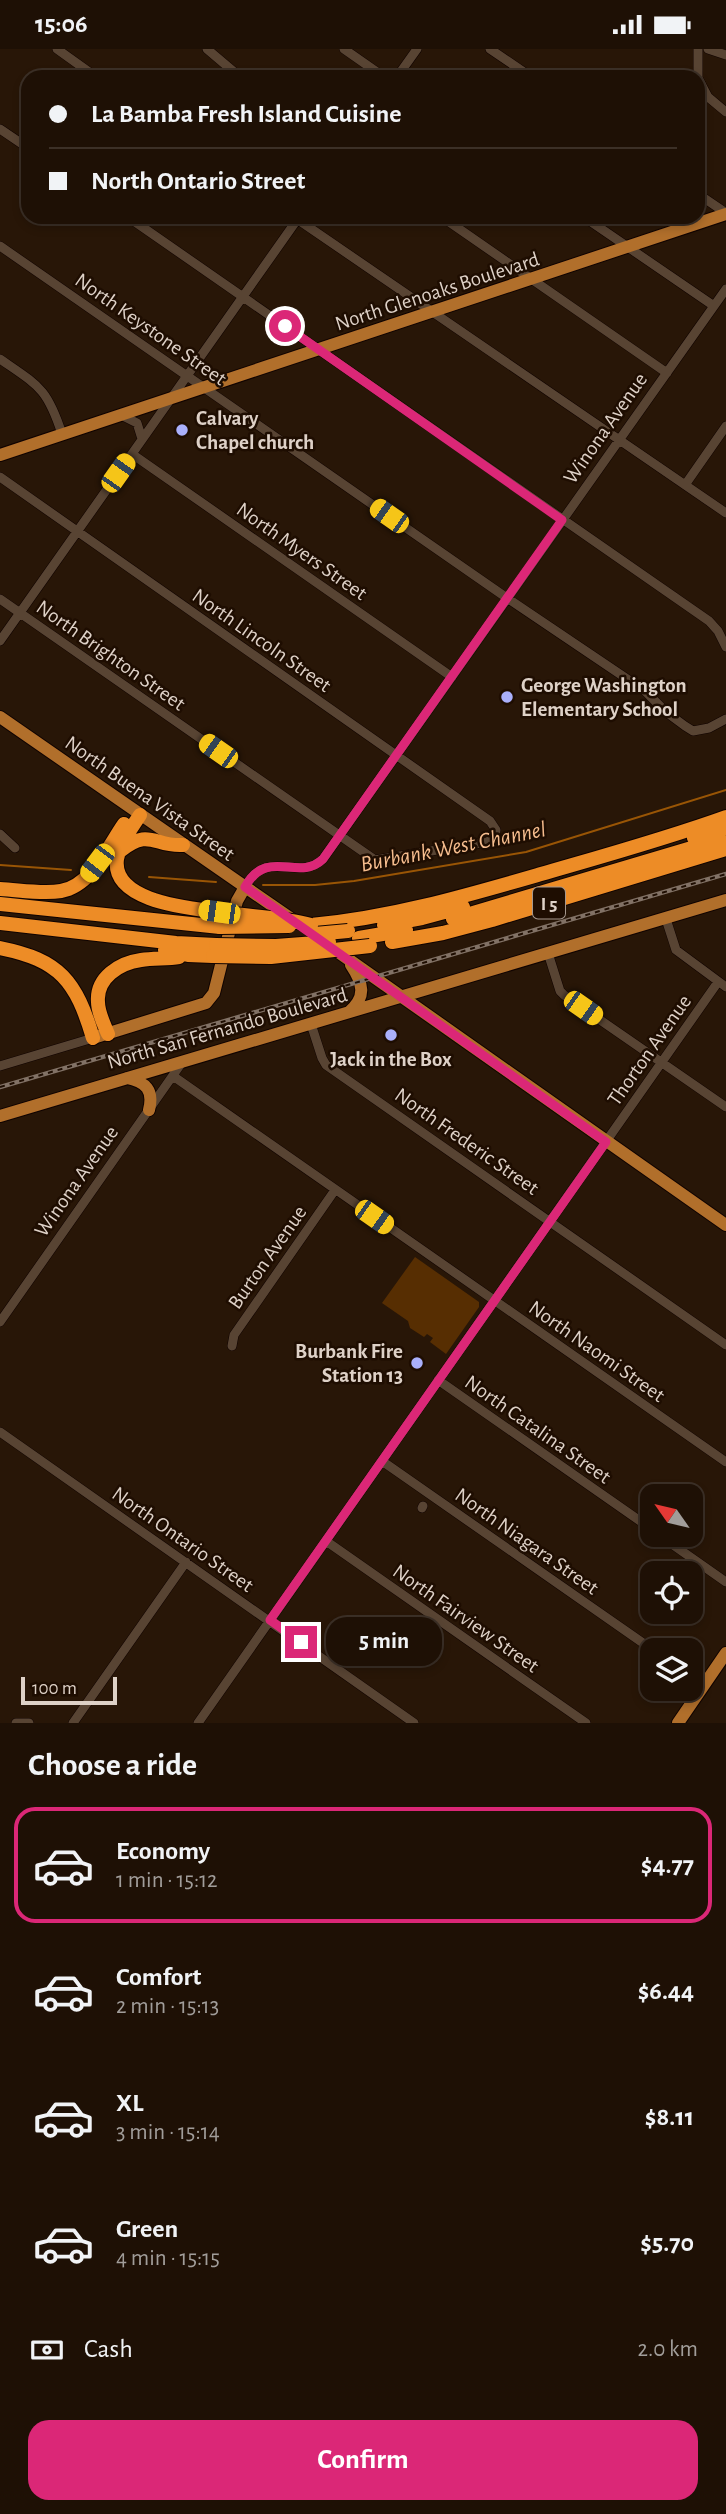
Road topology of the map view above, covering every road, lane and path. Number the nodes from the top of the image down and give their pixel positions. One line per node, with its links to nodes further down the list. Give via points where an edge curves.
1 (57, 49): 9 (street)
2 (207, 49): 10 (street)
3 (344, 49): 11 (street)
4 (417, 49): 12 (street)
5 (490, 49): 13 (street)
6 (698, 49): 14 (street)
7 (708, 49): 8 (street)
8 (726, 55)
9 (86, 70)
10 (232, 70)
11 (374, 70)
12 (402, 70)
13 (521, 70)
14 (698, 70)
15 (705, 91): 16 (street)
16 (726, 112)
17 (0, 129): 18 (street)
18 (21, 143)
19 (705, 199): 20 (street)
20 (726, 213): 21 (main road, North Glenoaks Boulevard)
21 (705, 220)
22 (138, 224): 32 (street)
23 (293, 224): 32 (street)
24 (306, 224): 34 (street)
25 (452, 224): 30 (street)
26 (594, 224): 29 (street)
27 (694, 224): 29 (main road, North Glenoaks Boulevard)
28 (0, 246): 38 (street, North Keystone Street)
29 (628, 247): 30 (main road, North Glenoaks Boulevard); 33 (street)
30 (532, 279): 34 (main road, North Glenoaks Boulevard); 37 (street)
31 (726, 289): 33 (street, Winona Avenue)
32 (244, 297): 35 (street); 38 (street)
33 (714, 306): 37 (street, Winona Avenue)
34 (433, 312): 35 (main road, North Glenoaks Boulevard); 45 (street)
35 (320, 349): 39 (main road, North Glenoaks Boulevard); 51 (street)
36 (0, 359): 43 (street, via 46,395)
37 (667, 373): 45 (street, Winona Avenue)
38 (187, 377): 39 (street, North Keystone Street); 40 (street)
39 (205, 387): 40 (main road, North Glenoaks Boulevard); 53 (street, North Keystone Street)
40 (173, 397): 41 (main road, North Glenoaks Boulevard); 44 (street)
41 (121, 415): 43 (main road, North Glenoaks Boulevard); 44 (street, via 139,425)
42 (726, 426): 49 (street)
43 (62, 434): 47 (main road, North Glenoaks Boulevard)
44 (142, 439): 46 (street)
45 (619, 441): 49 (street); 51 (street, Winona Avenue)
46 (132, 454): 52 (street); 58 (street, North Myers Street)
47 (0, 455)
48 (0, 477): 52 (street, North Lincoln Street)
49 (685, 485): 50 (street)
50 (726, 513)
51 (562, 520): 53 (street, Winona Avenue); 57 (street, via 709,621)
52 (77, 532): 55 (street); 61 (street, North Lincoln Street)
53 (507, 598): 58 (street, Winona Avenue); 60 (street, North Keystone Street, via 645,691 694,731)
54 (0, 599): 55 (street, North Brighton Street)
55 (20, 613): 56 (street); 66 (street, North Brighton Street)
56 (0, 641)
57 (726, 647)
58 (452, 677): 61 (street, Winona Avenue)
59 (0, 717): 62 (main road, North Buena Vista Street)
60 (726, 719)
61 (396, 756): 66 (street, Winona Avenue); 67 (street, North Lincoln Street, via 490,821)
62 (136, 813): 69 (main road, North Buena Vista Street); 72 (highway); 74 (highway, via 89,875 71,889)
63 (726, 817): 82 (highway, I 5, via 399,913)
64 (726, 828): 82 (highway)
65 (0, 834): 70 (street)
66 (340, 835): 67 (street, North Brighton Street, via 375,860 487,842); 73 (street, Winona Avenue, via 318,865 264,867)
67 (496, 835)
68 (726, 838): 82 (highway, via 444,922)
69 (183, 845): 72 (highway, via 150,838); 73 (main road, North Buena Vista Street)
70 (15, 848)
71 (726, 849): 82 (highway, I 5, via 443,933)
72 (119, 852): 80 (highway, bridge, via 121,879 134,892 181,906 281,917)
73 (245, 887): 87 (main road, North Buena Vista Street); 92 (main road, North San Fernando Boulevard, via 237,901 214,993 206,1003)
74 (0, 889)
75 (726, 900): 78 (main road, North San Fernando Boulevard)
76 (0, 904): 83 (highway, I 5)
77 (0, 913): 83 (highway)
78 (666, 919): 85 (main road, North San Fernando Boulevard); 88 (street, via 680,954)
79 (0, 923): 83 (highway, via 176,943)
80 (311, 925): 82 (highway, I 5); 83 (highway, I 5, bridge)
81 (0, 931): 86 (highway, I 5)
82 (354, 935): 83 (highway, bridge); 83 (highway, I 5, bridge, via 271,957)
83 (216, 941): 86 (highway, I 5)
84 (0, 949): 92 (highway, via 32,956 60,973)
85 (548, 953): 89 (main road, North San Fernando Boulevard); 94 (street, via 564,995)
86 (187, 955): 92 (highway, via 124,964 103,980 98,1003)
87 (347, 959): 89 (main road, North Buena Vista Street); 90 (main road, via 363,990 359,1003)
88 (722, 984): 94 (street, Thorton Avenue)
89 (401, 996): 90 (main road, North San Fernando Boulevard); 101 (main road, North Buena Vista Street)
90 (348, 1013): 91 (main road, North San Fernando Boulevard)
91 (311, 1024): 93 (main road, North San Fernando Boulevard); 103 (street, North Frederic Street, via 326,1065)
92 (100, 1036): 95 (street, North San Fernando Boulevard)
93 (183, 1062): 96 (street, Winona Avenue); 97 (main road, North San Fernando Boulevard)
94 (662, 1062): 98 (street); 101 (street, Thorton Avenue)
95 (0, 1066)
96 (173, 1076): 99 (street, Winona Avenue); 102 (street, North Naomi Street)
97 (127, 1078): 99 (main road, via 148,1087 152,1095); 100 (main road, North San Fernando Boulevard)
98 (726, 1107)
99 (149, 1110): 106 (street, Winona Avenue)
100 (0, 1116)
101 (606, 1142): 103 (street, Thorton Avenue); 104 (main road, North Buena Vista Street)
102 (335, 1190): 105 (street, North Naomi Street); 108 (street, Burton Avenue, via 234,1335)
103 (551, 1221): 105 (street, Thorton Avenue); 107 (street, North Frederic Street)
104 (726, 1224)
105 (494, 1301): 109 (street, Thorton Avenue); 112 (street, North Naomi Street)
106 (0, 1322)
107 (726, 1345)
108 (232, 1346)
109 (439, 1380): 111 (street, Thorton Avenue); 113 (street, North Catalina Street)
110 (0, 1432): 116 (street, North Ontario Street)
111 (382, 1461): 114 (street, Thorton Avenue); 119 (street, North Niagara Street)
112 (726, 1462)
113 (640, 1521)
114 (326, 1541): 118 (street, Thorton Avenue); 127 (street, North Fairview Street)
115 (676, 1547): 117 (street)
116 (186, 1562): 118 (street, North Ontario Street); 124 (street)
117 (726, 1582)
118 (270, 1620): 125 (street, Thorton Avenue); 126 (street, North Ontario Street)
119 (640, 1641)
120 (726, 1653): 121 (main road)
121 (704, 1686): 128 (main road)
122 (16, 1723): 123 (street)
123 (29, 1723)
124 (73, 1723)
125 (198, 1723)
126 (414, 1723)
127 (586, 1723)
128 (678, 1723)

